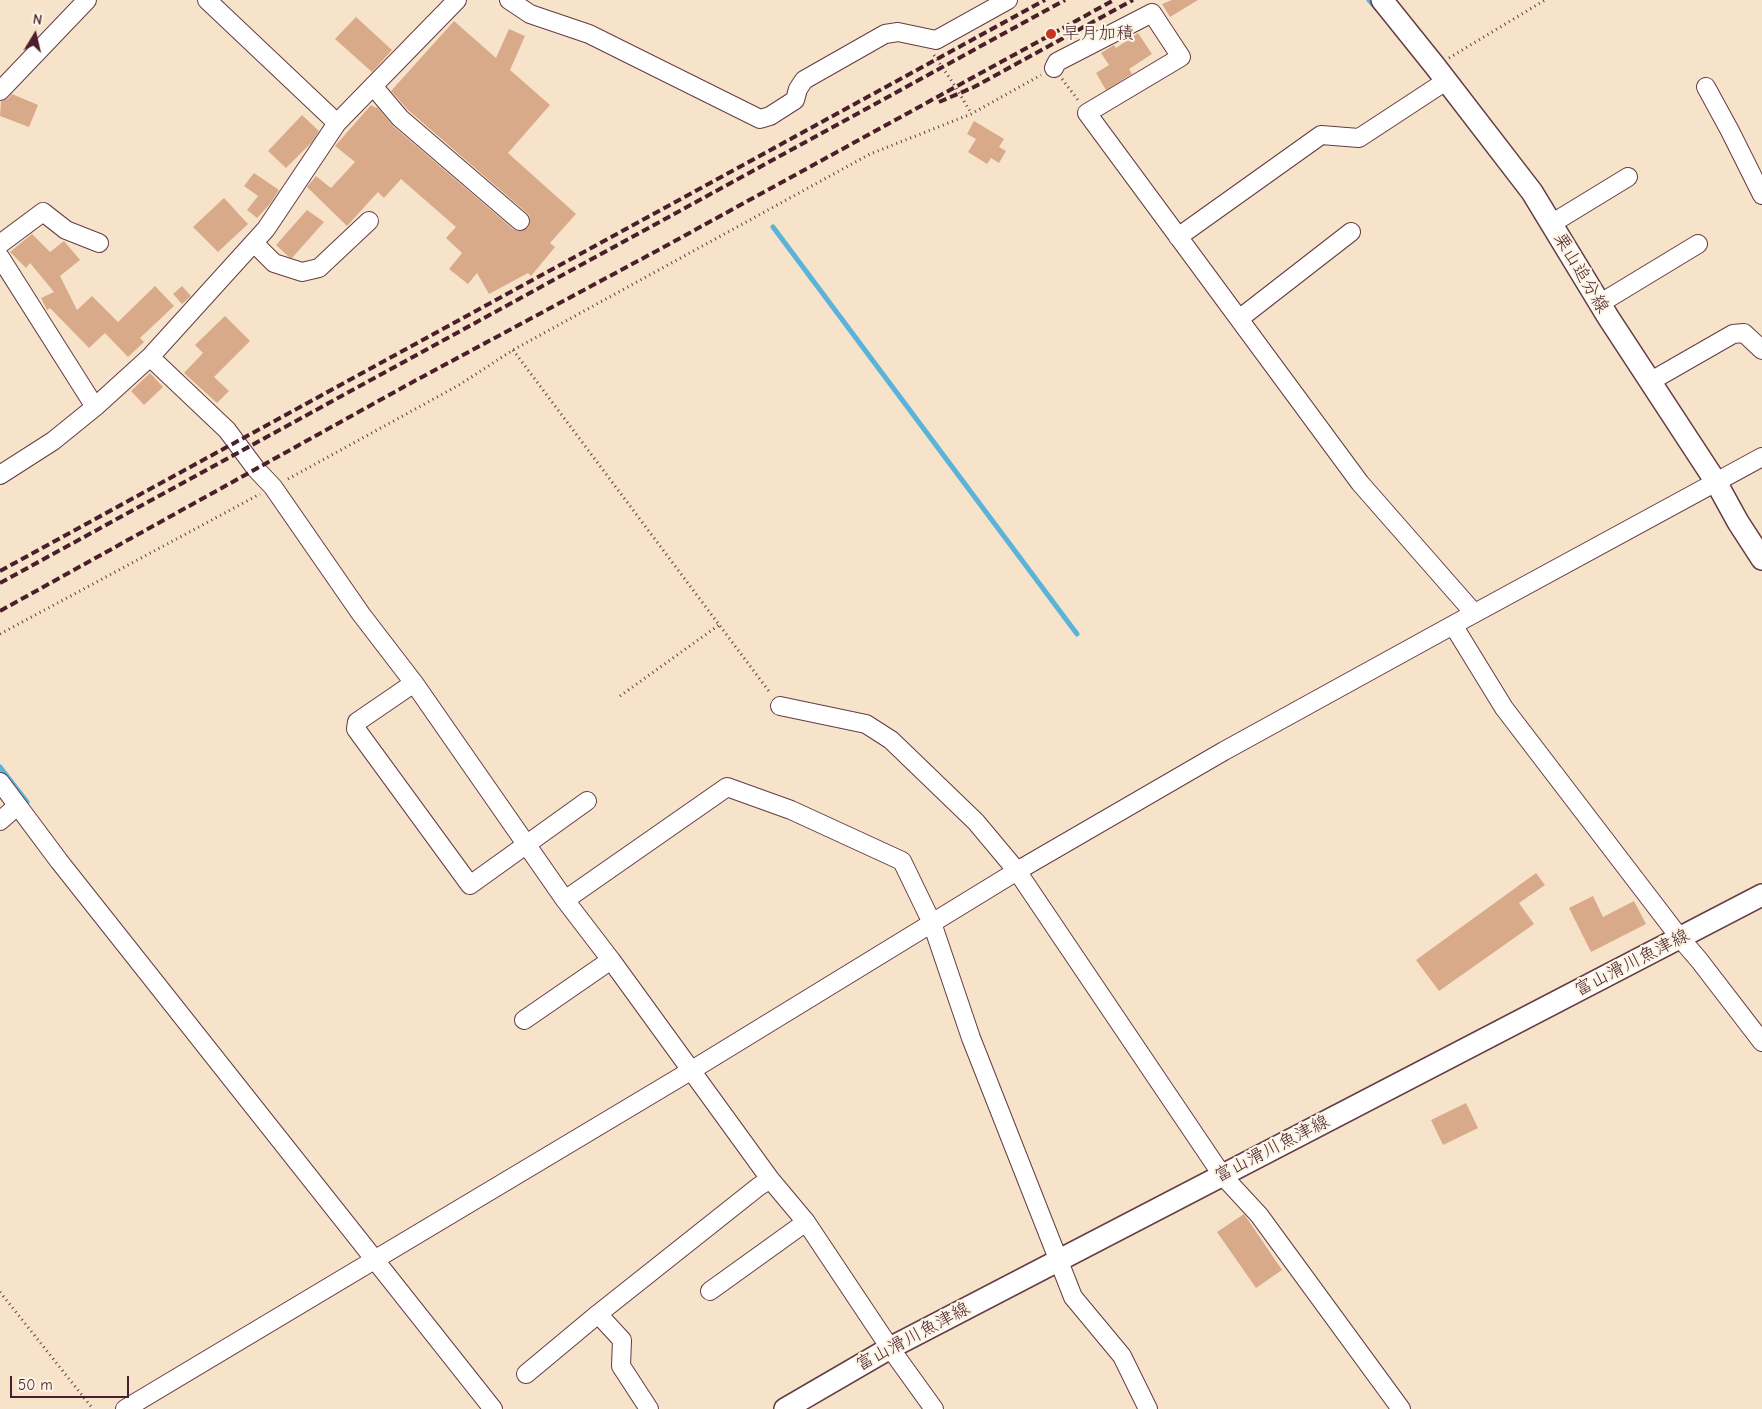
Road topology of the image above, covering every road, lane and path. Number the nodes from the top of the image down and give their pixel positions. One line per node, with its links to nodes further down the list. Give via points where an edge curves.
1 (87, 0): 13 (street)
2 (207, 0): 16 (street)
3 (457, 0): 11 (street)
4 (509, 0): 5 (street, via 530,14 589,34 760,119 795,100 804,80 885,34 898,32 936,40)
5 (1005, 0)
6 (1382, 0): 10 (main road, 栗山追分線)
7 (1545, 0): 10 (path)
8 (932, 52): 15 (path)
9 (1054, 68): 14 (path); 14 (street, via 1057,62 1152,12 1182,57); 15 (path)
10 (1440, 74): 21 (main road, 栗山追分線, via 1532,192); 23 (street, via 1359,138 1321,135)
11 (373, 86): 16 (street); 20 (street, via 400,118)
12 (1706, 87): 18 (street)
13 (0, 91)
14 (1087, 113): 23 (street)
15 (971, 114): 31 (path, via 870,154)
16 (337, 123): 24 (street)
17 (1628, 178): 21 (street)
18 (1762, 195)
19 (370, 221): 24 (street, via 319,268 302,272 274,263)
20 (520, 221)
21 (1552, 224): 29 (main road, 栗山追分線)
22 (1351, 232): 30 (street)
23 (1178, 237): 30 (street)
24 (254, 242): 33 (street)
25 (98, 243): 26 (street, via 66,230 43,212)
26 (0, 244)
27 (1698, 244): 29 (street)
28 (0, 257): 35 (street)
29 (1600, 304): 34 (main road, 栗山追分線)
30 (1239, 320): 41 (street, via 1360,483)
31 (514, 350): 39 (path, via 460,385); 42 (path)
32 (1762, 350): 34 (street, via 1744,333 1733,334)
33 (150, 357): 35 (street); 39 (street, via 226,430)
34 (1651, 382): 38 (main road, 栗山追分線)
35 (95, 407): 37 (street, via 53,441)
36 (1762, 457): 38 (street)
37 (0, 475)
38 (1716, 482): 40 (main road, 栗山追分線); 41 (street)
39 (274, 487): 44 (path); 45 (street, via 361,614)
40 (1762, 559)
41 (1474, 613): 43 (street)
42 (719, 625): 46 (path); 47 (path)
43 (1453, 625): 53 (street, via 1224,751); 57 (street, via 1504,708)
44 (0, 634)
45 (414, 683): 52 (street); 52 (street, via 358,722 356,730 470,885)
46 (620, 696)
47 (780, 706): 53 (street, via 866,724 891,740 976,822)
48 (0, 782): 50 (street)
49 (587, 801): 52 (street)
50 (17, 806): 51 (street); 66 (street)
51 (0, 821)
52 (527, 845): 55 (street)
53 (1017, 872): 56 (street); 62 (street)
54 (1762, 895): 57 (main road, 富山滑川魚津線)
55 (564, 900): 56 (street, via 727,787 791,810 902,861); 58 (street)
56 (932, 923): 61 (street); 65 (street, via 971,1038)
57 (1680, 938): 60 (street); 62 (main road, 富山滑川魚津線)
58 (611, 960): 59 (street); 61 (street)
59 (524, 1020)
60 (1762, 1042)
61 (692, 1070): 63 (street); 66 (street)
62 (1222, 1175): 65 (main road, 富山滑川魚津線); 79 (street, via 1259,1215)
63 (770, 1179): 64 (street); 69 (street)
64 (806, 1222): 67 (street); 70 (street)
65 (1058, 1259): 70 (main road, 富山滑川魚津線); 78 (street, via 1073,1297 1122,1356)
66 (374, 1260): 73 (street); 74 (street)
67 (710, 1291)
68 (0, 1292): 72 (path)
69 (598, 1314): 71 (street); 75 (street, via 622,1340 621,1366)
70 (890, 1348): 76 (main road, 富山滑川魚津線); 77 (street)
71 (526, 1374)
72 (93, 1409)
73 (125, 1409)
74 (493, 1409)
75 (649, 1409)
76 (785, 1409)
77 (934, 1409)
78 (1148, 1409)
79 (1400, 1409)

